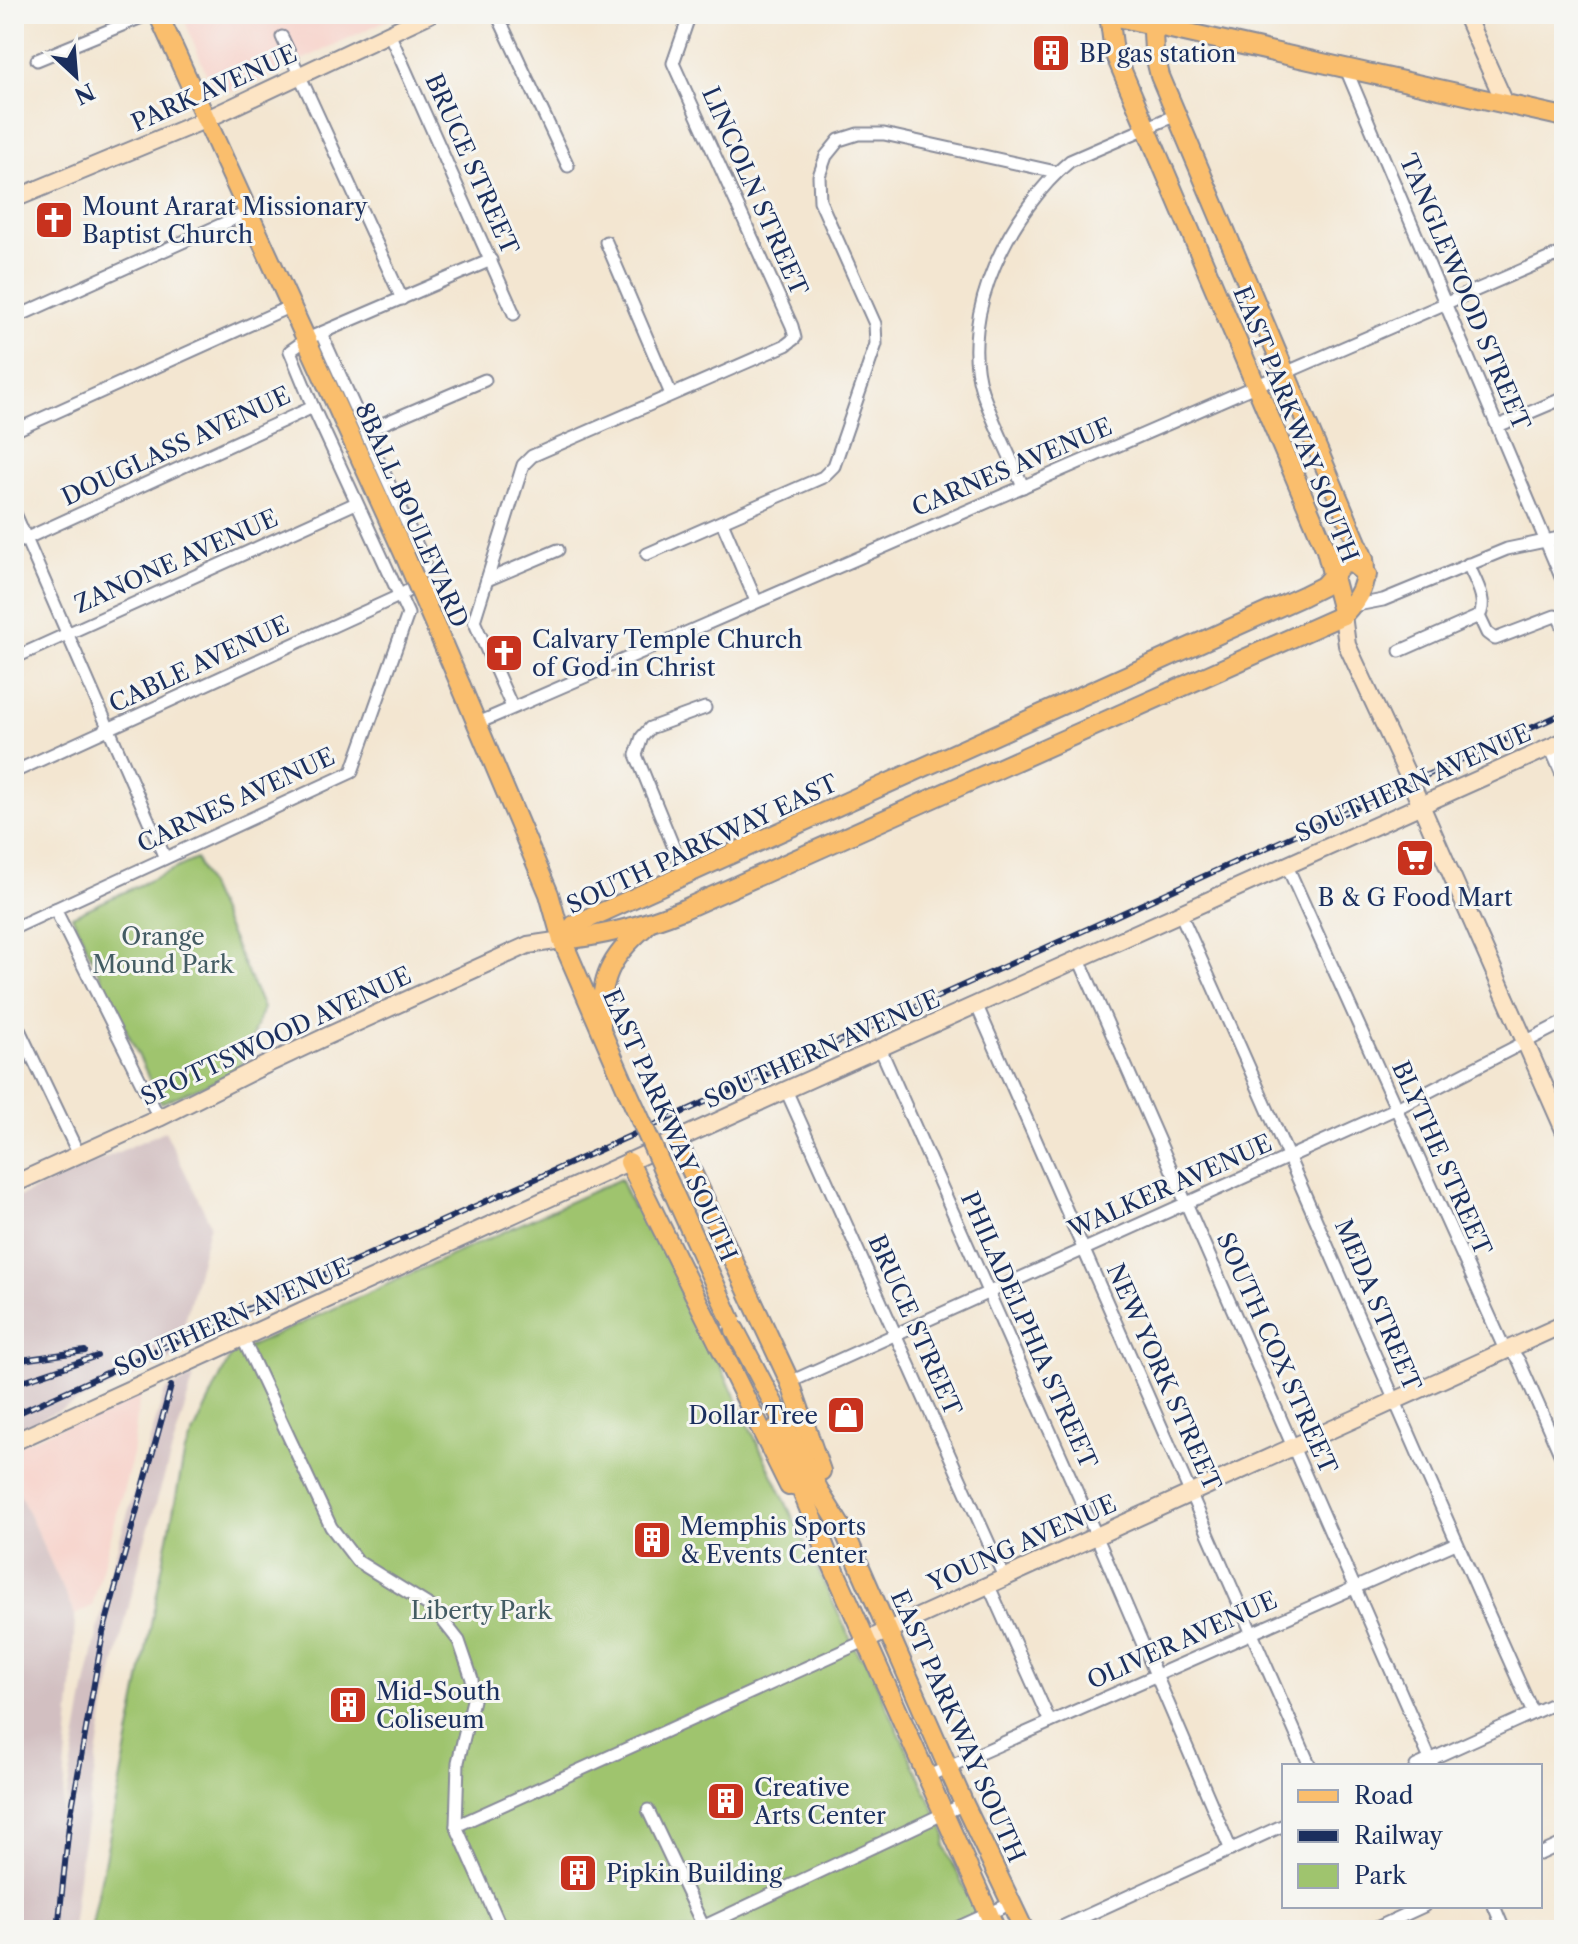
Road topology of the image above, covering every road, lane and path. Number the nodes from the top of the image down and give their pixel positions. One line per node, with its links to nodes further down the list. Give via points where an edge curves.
1 (149, 14): 11 (street)
2 (158, 14): 17 (main road)
3 (430, 14): 9 (main road, PARK AVENUE)
4 (497, 14): 19 (street)
5 (690, 14): 36 (street, LINCOLN STREET, via 673,63 795,338)
6 (1107, 14): 8 (main road); 18 (main road, EAST PARKWAY SOUTH, via 1114,52)
7 (1465, 14): 14 (main road)
8 (1152, 19): 12 (main road); 15 (main road, EAST PARKWAY SOUTH, via 1160,76)
9 (389, 33): 13 (main road, PARK AVENUE); 26 (street, BRUCE STREET)
10 (282, 37): 13 (street)
11 (37, 60)
12 (1346, 69): 14 (main road); 28 (street, TANGLEWOOD STREET)
13 (300, 76): 17 (main road, PARK AVENUE); 27 (street)
14 (1505, 103): 16 (main road)
15 (1176, 115): 18 (street); 33 (main road, EAST PARKWAY SOUTH)
16 (1564, 117)
17 (207, 119): 22 (main road, PARK AVENUE); 23 (main road, 8BALL BOULEVARD)
18 (1146, 128): 20 (street); 35 (main road, EAST PARKWAY SOUTH)
19 (568, 166)
20 (1056, 172): 42 (street, via 1013,229 980,308 976,353 981,389); 45 (street, via 884,134 839,140 819,176 820,201 875,324 876,344 834,466 823,477)
21 (14, 177): 22 (street)
22 (18, 198)
23 (247, 207): 29 (main road, 8BALL BOULEVARD); 31 (street)
24 (606, 242): 36 (street)
25 (1564, 252): 28 (street, CARNES AVENUE)
26 (491, 260): 27 (street); 30 (street, BRUCE STREET)
27 (402, 299): 32 (street)
28 (1446, 304): 33 (street, CARNES AVENUE); 39 (street, TANGLEWOOD STREET)
29 (291, 306): 32 (main road, 8BALL BOULEVARD); 40 (street)
30 (514, 314)
31 (14, 318)
32 (314, 336): 38 (street, via 290,351); 41 (street); 68 (main road, 8BALL BOULEVARD, bridge)
33 (1284, 373): 35 (street, CARNES AVENUE); 55 (main road, EAST PARKWAY SOUTH, via 1364,559)
34 (485, 380): 41 (street)
35 (1255, 385): 42 (street, CARNES AVENUE); 53 (main road, EAST PARKWAY SOUTH)
36 (671, 394): 56 (street, via 532,456 523,465)
37 (1564, 398): 39 (street)
38 (313, 407): 43 (street); 47 (street, DOUGLASS AVENUE)
39 (1498, 426): 48 (street, TANGLEWOOD STREET)
40 (14, 431)
41 (366, 431): 58 (street, via 424,561 422,581)
42 (1023, 487): 59 (street, CARNES AVENUE)
43 (356, 503): 58 (street); 63 (street, ZANONE AVENUE)
44 (14, 511): 47 (street)
45 (722, 522): 51 (street); 59 (street)
46 (1564, 537): 48 (street)
47 (26, 539): 49 (street, DOUGLASS AVENUE); 63 (street)
48 (1546, 540): 52 (street); 54 (street, TANGLEWOOD STREET)
49 (14, 544)
50 (558, 550): 56 (street)
51 (647, 554)
52 (1468, 564): 57 (street); 61 (street, via 1483,602)
53 (1333, 574): 55 (main road, via 1352,563); 60 (main road, EAST PARKWAY SOUTH); 73 (main road, SOUTH PARKWAY EAST, via 1303,596)
54 (1561, 577)
55 (1366, 579): 57 (street, via 1376,591); 60 (main road, EAST PARKWAY SOUTH)
56 (487, 580): 66 (street, via 474,621)
57 (1397, 593): 60 (street)
58 (401, 595): 69 (street, CABLE AVENUE); 76 (street, CARNES AVENUE, via 408,614 352,772)
59 (756, 601): 66 (street, CARNES AVENUE)
60 (1347, 610): 74 (main road, via 1347,645); 75 (main road, SOUTH PARKWAY EAST)
61 (1479, 616): 62 (street, via 1495,639 1555,616); 64 (street)
62 (1564, 629)
63 (67, 634): 65 (street, ZANONE AVENUE); 69 (street)
64 (1400, 651)
65 (14, 658)
66 (512, 707): 68 (street, CARNES AVENUE)
67 (705, 708): 78 (street, via 650,728 636,755)
68 (478, 723): 83 (main road, 8BALL BOULEVARD, via 549,894)
69 (109, 730): 71 (street, CABLE AVENUE); 76 (street)
70 (1557, 744): 72 (street); 74 (main road, SOUTHERN AVENUE)
71 (14, 772)
72 (1564, 779)
73 (870, 793): 75 (main road); 78 (main road, SOUTH PARKWAY EAST)
74 (1420, 804): 77 (main road, SOUTHERN AVENUE); 89 (main road)
75 (883, 821): 81 (main road, SOUTH PARKWAY EAST)
76 (165, 858): 79 (street, CARNES AVENUE)
77 (1287, 866): 80 (main road, SOUTHERN AVENUE); 92 (street, BLYTHE STREET)
78 (685, 875): 83 (main road, SOUTH PARKWAY EAST, via 574,925)
79 (55, 909): 82 (street, CARNES AVENUE); 93 (street)
80 (1181, 915): 84 (main road, SOUTHERN AVENUE); 97 (street, MEDA STREET)
81 (651, 923): 83 (main road, SOUTH PARKWAY EAST); 88 (main road, via 617,954 607,971)
82 (14, 928)
83 (562, 940): 88 (main road, EAST PARKWAY SOUTH); 93 (main road, SPOTTSWOOD AVENUE, bridge, via 528,945)
84 (1079, 959): 85 (main road, SOUTHERN AVENUE); 100 (street, SOUTH COX STREET)
85 (977, 1006): 90 (main road, SOUTHERN AVENUE); 101 (street, NEW YORK STREET)
86 (14, 1019): 96 (street)
87 (1564, 1022): 89 (street, WALKER AVENUE)
88 (601, 1033): 104 (main road, EAST PARKWAY SOUTH, bridge)
89 (1526, 1041): 92 (street, WALKER AVENUE); 94 (main road)
90 (880, 1048): 91 (main road, SOUTHERN AVENUE); 102 (street, PHILADELPHIA STREET)
91 (786, 1090): 95 (main road, SOUTHERN AVENUE); 105 (street, BRUCE STREET)
92 (1395, 1109): 97 (street, WALKER AVENUE); 107 (street, BLYTHE STREET)
93 (159, 1118): 96 (main road, SPOTTSWOOD AVENUE)
94 (1564, 1130)
95 (677, 1140): 98 (main road, SOUTHERN AVENUE); 108 (main road)
96 (79, 1155): 99 (main road, SPOTTSWOOD AVENUE)
97 (1290, 1157): 100 (street, WALKER AVENUE); 109 (street, MEDA STREET)
98 (629, 1162): 106 (main road, SOUTHERN AVENUE); 117 (main road, via 773,1458)
99 (14, 1184)
100 (1188, 1203): 101 (street, WALKER AVENUE); 111 (street, SOUTH COX STREET)
101 (1083, 1249): 102 (street, WALKER AVENUE); 113 (street, NEW YORK STREET)
102 (988, 1293): 105 (street, WALKER AVENUE); 115 (street, PHILADELPHIA STREET)
103 (1564, 1324): 107 (main road, YOUNG AVENUE)
104 (733, 1326): 114 (main road, EAST PARKWAY SOUTH); 117 (main road, EAST PARKWAY SOUTH)
105 (894, 1334): 108 (street, WALKER AVENUE); 118 (street, BRUCE STREET)
106 (243, 1339): 110 (main road, SOUTHERN AVENUE); 134 (street, via 331,1527 357,1561 433,1608 459,1641 473,1700 458,1762)
107 (1505, 1350): 109 (main road, YOUNG AVENUE); 112 (street, BLYTHE STREET, via 1519,1361)
108 (790, 1382): 114 (main road)
109 (1394, 1399): 111 (main road, YOUNG AVENUE); 116 (street, MEDA STREET)
110 (14, 1442)
111 (1294, 1445): 113 (main road, YOUNG AVENUE); 119 (street, SOUTH COX STREET)
112 (1564, 1463)
113 (1192, 1493): 115 (main road, YOUNG AVENUE); 121 (street, NEW YORK STREET)
114 (845, 1533): 120 (main road, EAST PARKWAY SOUTH)
115 (1096, 1535): 118 (main road, YOUNG AVENUE); 123 (street, PHILADELPHIA STREET)
116 (1456, 1543): 119 (street, OLIVER AVENUE); 125 (street, MEDA STREET)
117 (830, 1560): 122 (main road, EAST PARKWAY SOUTH)
118 (996, 1581): 120 (main road, YOUNG AVENUE); 126 (street, BRUCE STREET)
119 (1355, 1587): 121 (street, OLIVER AVENUE); 127 (street, SOUTH COX STREET)
120 (888, 1630): 122 (main road, YOUNG AVENUE); 129 (main road, EAST PARKWAY SOUTH)
121 (1252, 1634): 123 (street, OLIVER AVENUE); 128 (street, NEW YORK STREET)
122 (867, 1640): 130 (main road, EAST PARKWAY SOUTH); 134 (street, YOUNG AVENUE)
123 (1155, 1676): 126 (street, OLIVER AVENUE); 137 (street, PHILADELPHIA STREET)
124 (1564, 1699): 125 (street)
125 (1533, 1713): 127 (street)
126 (1050, 1722): 129 (street, OLIVER AVENUE)
127 (1432, 1763)
128 (1309, 1764)
129 (949, 1767): 130 (street, OLIVER AVENUE); 131 (main road, EAST PARKWAY SOUTH)
130 (926, 1777): 133 (main road, EAST PARKWAY SOUTH)
131 (964, 1804): 133 (street); 139 (main road, EAST PARKWAY SOUTH)
132 (648, 1810): 143 (street)
133 (944, 1814): 142 (main road, EAST PARKWAY SOUTH); 143 (street)
134 (456, 1826): 144 (street)
135 (1282, 1826): 137 (street)
136 (1564, 1843): 138 (street)
137 (1231, 1850): 147 (street)
138 (1542, 1853)
139 (1012, 1903): 142 (street); 146 (main road, EAST PARKWAY SOUTH)
140 (1420, 1908): 148 (street)
141 (1495, 1908): 149 (street)
142 (992, 1922): 145 (street)
143 (701, 1929)
144 (502, 1930)
145 (952, 1930)
146 (1024, 1930)
147 (1055, 1930)
148 (1372, 1930)
149 (1504, 1930)

